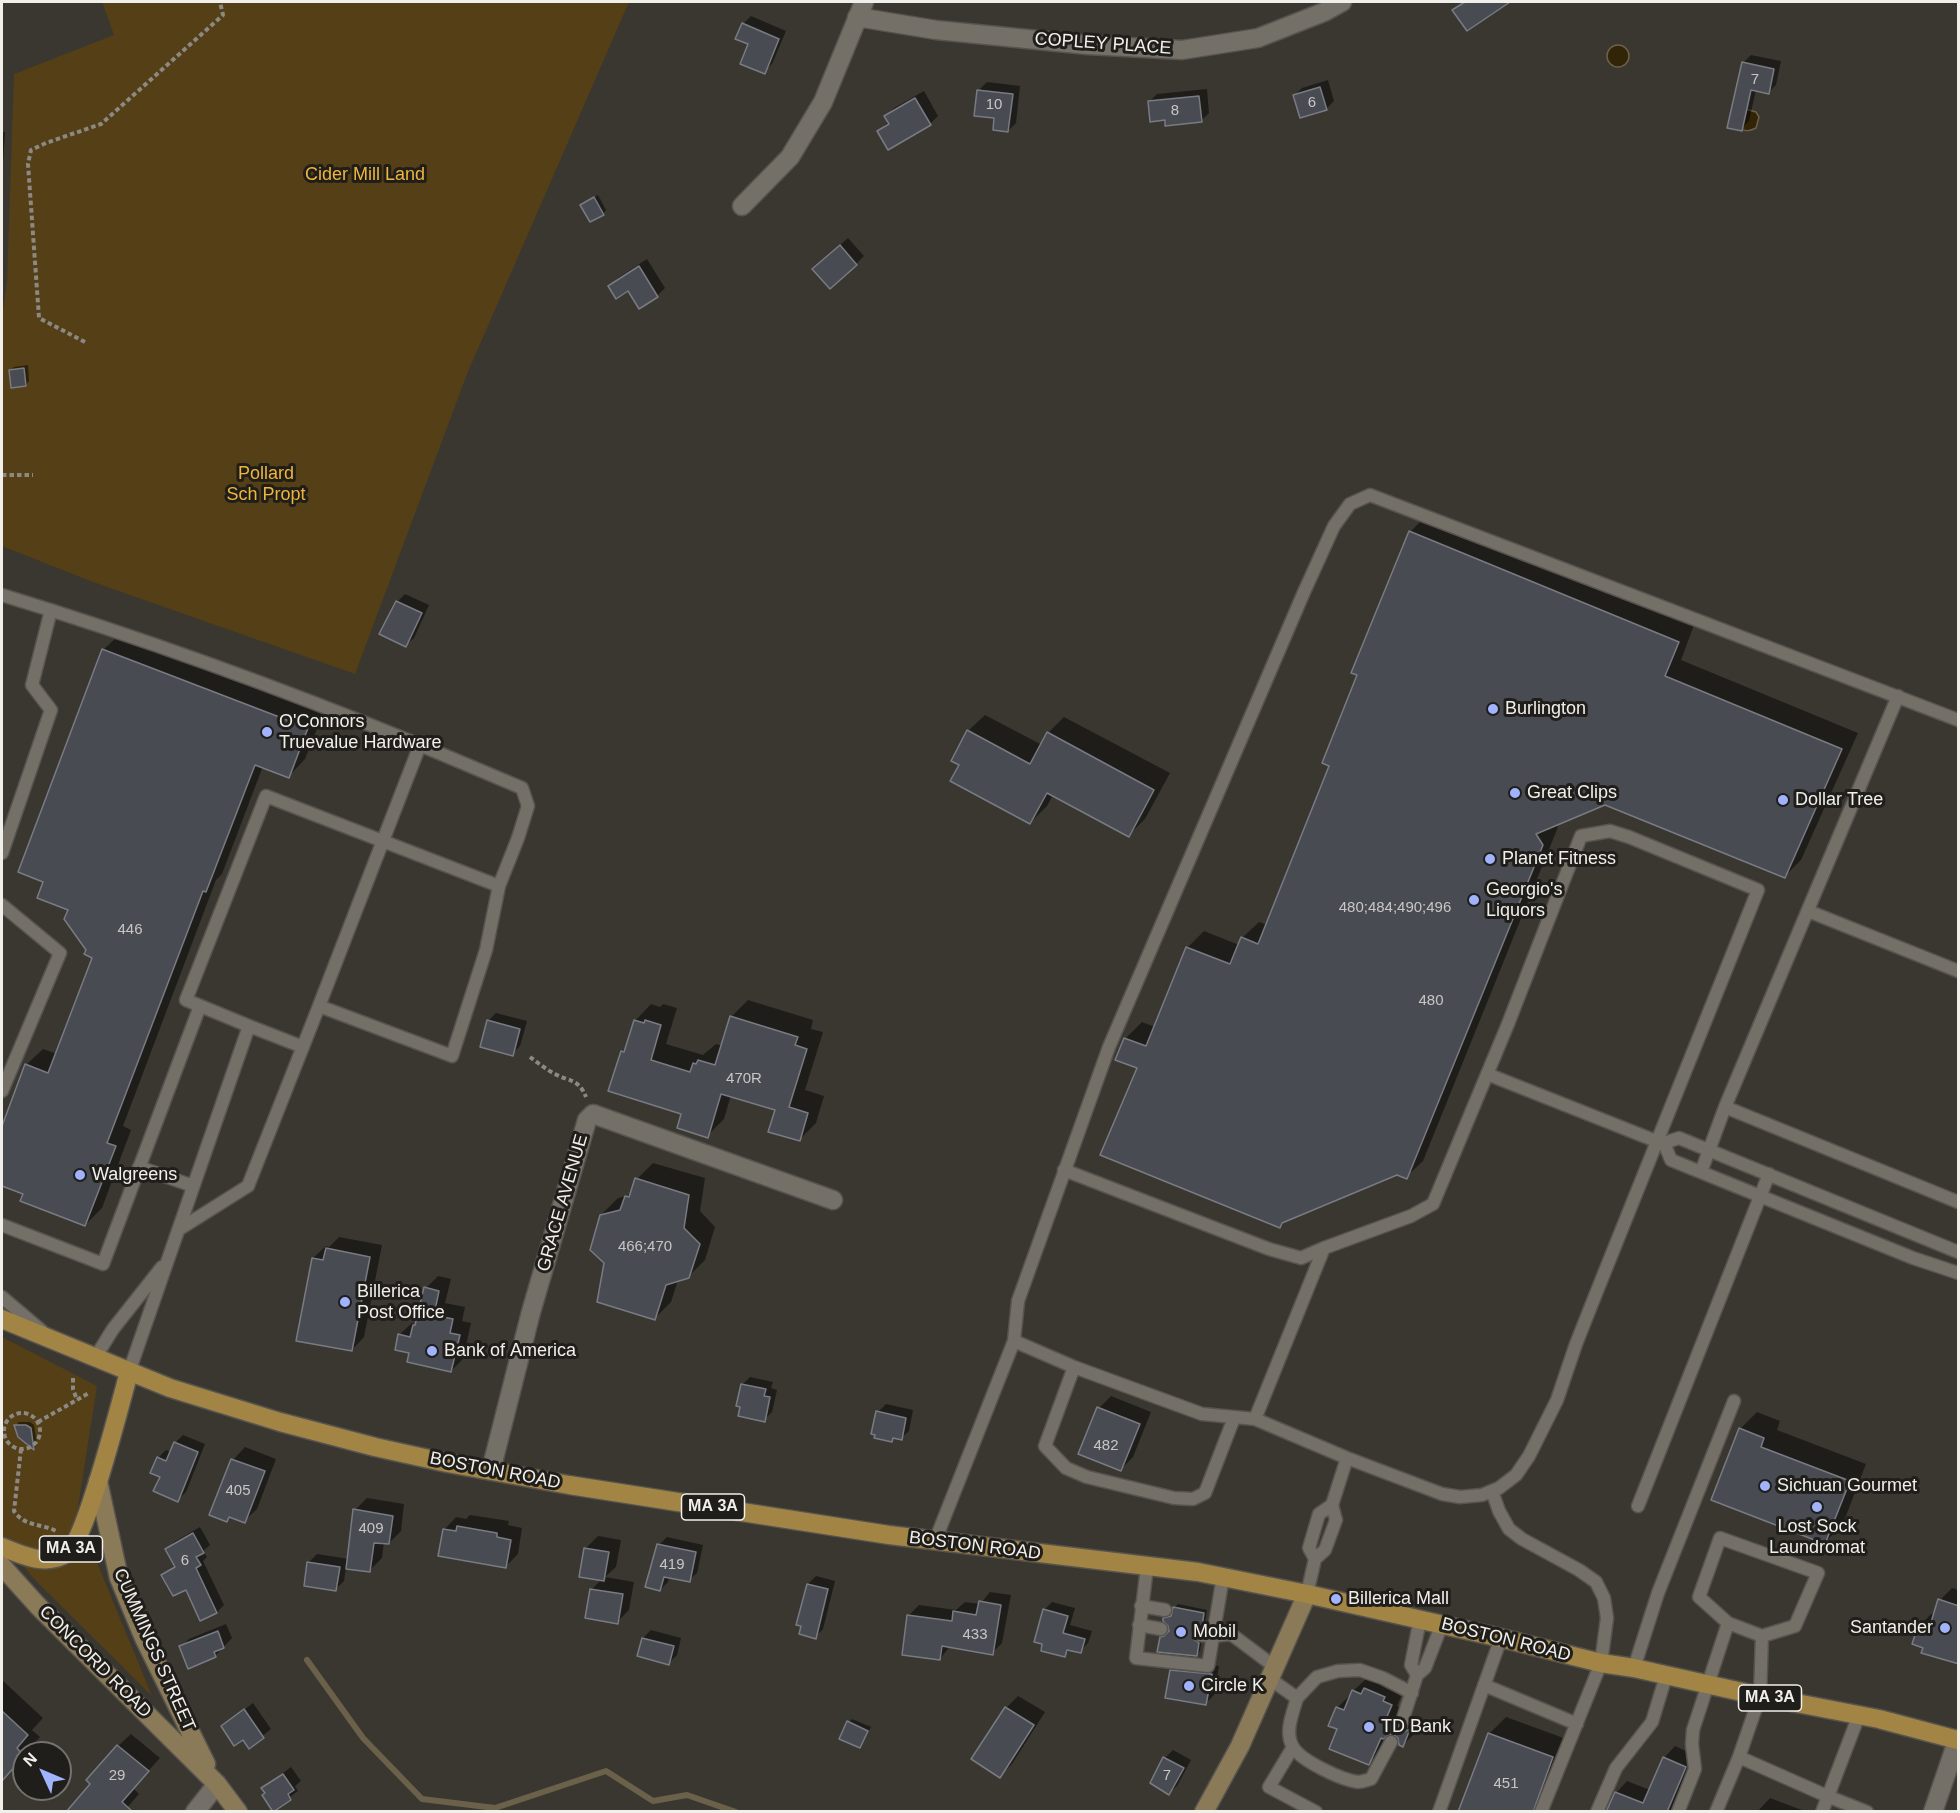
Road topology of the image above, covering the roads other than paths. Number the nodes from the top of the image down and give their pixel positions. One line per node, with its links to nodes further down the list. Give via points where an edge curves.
1 (1342, 2): 2 (street, COPLEY PLACE, via 1258,38 1182,50 948,31)
2 (860, 9): 3 (street, via 823,102 790,157)
3 (742, 206)
4 (2, 595): 5 (lane)
5 (51, 610): 8 (lane, via 314,702); 10 (lane, via 32,685 51,710)
6 (1898, 696): 7 (lane); 13 (lane); 25 (lane, via 1370,495 1350,504 1334,526 1304,592 1169,906 1109,1047)
7 (1959, 720)
8 (420, 745): 9 (lane); 11 (lane, via 522,788 528,806)
9 (384, 842): 11 (lane); 15 (lane, via 266,796 186,1000); 16 (lane)
10 (2, 853)
11 (499, 886): 16 (lane, via 486,950 452,1056)
12 (2, 905): 20 (lane, via 60,953)
13 (1808, 911): 14 (lane); 21 (lane)
14 (1959, 971)
15 (200, 1006): 17 (lane); 24 (lane)
16 (319, 1006): 18 (lane)
17 (249, 1026): 18 (lane); 28 (lane)
18 (303, 1047): 33 (lane, via 248,1186)
19 (1487, 1074): 22 (lane); 22 (lane, via 1581,836 1610,831 1629,837 1758,890); 34 (lane, via 1432,1204 1411,1216)
20 (2, 1091)
21 (1725, 1107): 23 (lane); 31 (lane)
22 (1660, 1142): 23 (lane, via 1679,1138); 26 (lane, via 1671,1160); 51 (lane, via 1576,1344 1557,1400 1516,1475)
23 (1709, 1150): 26 (lane); 27 (lane)
24 (139, 1167): 28 (lane); 32 (lane, via 103,1264)
25 (1065, 1170): 34 (lane, via 1269,1249 1300,1258); 40 (lane, via 1018,1301)
26 (1701, 1172): 29 (lane)
27 (1769, 1174): 29 (lane); 35 (lane)
28 (193, 1186): 33 (lane)
29 (1761, 1196): 37 (lane); 52 (lane)
30 (833, 1200): 49 (street, GRACE AVENUE, via 593,1114 531,1312)
31 (1959, 1202)
32 (2, 1225)
33 (178, 1230): 36 (lane)
34 (1324, 1248): 47 (lane)
35 (1959, 1252)
36 (168, 1259): 42 (lane); 44 (lane)
37 (1959, 1273)
38 (2, 1297): 41 (lane)
39 (2, 1319): 41 (main road, BOSTON ROAD / MA 3A)
40 (1014, 1341): 43 (lane); 53 (lane)
41 (57, 1343): 42 (main road, BOSTON ROAD / MA 3A)
42 (95, 1358): 44 (main road, BOSTON ROAD / MA 3A)
43 (1074, 1367): 46 (lane, via 1202,1414); 46 (lane, via 1045,1446 1066,1467 1087,1477 1193,1499 1205,1493)
44 (129, 1372): 49 (main road, BOSTON ROAD / MA 3A, via 280,1422 375,1447); 50 (main road, CUMMINGS STREET / MA 3A)
45 (1734, 1401): 70 (lane, via 1658,1593)
46 (1234, 1418): 47 (lane)
47 (1255, 1419): 48 (lane)
48 (1347, 1458): 51 (lane, via 1442,1494 1482,1496); 58 (lane, via 1332,1504 1319,1514 1309,1548 1315,1559)
49 (491, 1470): 53 (main road, BOSTON ROAD / MA 3A)
50 (98, 1481): 54 (main road, MA 3A, via 76,1544 67,1553 40,1559); 86 (main road, CUMMINGS STREET, via 119,1578 195,1745)
51 (1492, 1491): 69 (lane, via 1509,1529 1596,1582 1607,1618)
52 (1638, 1506)
53 (935, 1541): 56 (main road, BOSTON ROAD / MA 3A)
54 (2, 1547)
55 (2, 1566): 86 (main road, CONCORD ROAD)
56 (1147, 1567): 57 (main road, BOSTON ROAD / MA 3A); 59 (lane)
57 (1223, 1577): 58 (main road, BOSTON ROAD / MA 3A); 66 (lane)
58 (1307, 1594): 61 (main road, BOSTON ROAD / MA 3A); 71 (main road)
59 (1141, 1606): 60 (lane); 64 (lane)
60 (1165, 1610)
61 (1420, 1619): 63 (main road, BOSTON ROAD / MA 3A); 72 (lane, via 1411,1665)
62 (1728, 1623): 67 (lane); 67 (lane, via 1699,1597 1720,1538 1818,1573 1795,1626); 74 (lane)
63 (1442, 1624): 68 (main road, BOSTON ROAD / MA 3A); 72 (lane, via 1425,1668)
64 (1139, 1626): 65 (lane); 66 (lane, via 1136,1658 1208,1666)
65 (1161, 1629)
66 (1207, 1635): 71 (lane, via 1231,1634)
67 (1762, 1636): 77 (lane)
68 (1501, 1638): 69 (main road, BOSTON ROAD / MA 3A); 75 (lane)
69 (1601, 1664): 70 (main road, BOSTON ROAD / MA 3A); 81 (lane)
70 (1634, 1668): 73 (main road, BOSTON ROAD / MA 3A)
71 (1272, 1673): 78 (lane); 90 (main road, via 1240,1746)
72 (1416, 1675): 76 (lane)
73 (1666, 1676): 74 (main road, BOSTON ROAD / MA 3A); 94 (lane, via 1652,1722 1616,1768)
74 (1708, 1683): 77 (main road, BOSTON ROAD / MA 3A); 95 (lane, via 1691,1737 1695,1769)
75 (1484, 1685): 81 (lane); 92 (lane)
76 (1412, 1693): 78 (lane, via 1360,1670 1317,1677); 80 (lane)
77 (1760, 1696): 79 (main road, BOSTON ROAD / MA 3A); 85 (lane)
78 (1297, 1698): 84 (lane, via 1289,1724)
79 (1859, 1715): 82 (main road, BOSTON ROAD / MA 3A); 87 (lane)
80 (1401, 1725)
81 (1577, 1725): 93 (lane)
82 (1958, 1739): 99 (street)
83 (1391, 1742): 84 (lane, via 1371,1779 1359,1782 1323,1769)
84 (1293, 1747): 91 (lane, via 1269,1786)
85 (1739, 1757): 87 (lane); 96 (lane)
86 (217, 1784): 88 (street); 89 (main road, CONCORD ROAD)
87 (1827, 1796): 97 (lane); 98 (lane)
88 (195, 1812)
89 (238, 1812)
90 (1204, 1812)
91 (1316, 1812)
92 (1439, 1812)
93 (1541, 1812)
94 (1597, 1812)
95 (1678, 1812)
96 (1716, 1812)
97 (1822, 1812)
98 (1867, 1812)
99 (1933, 1812)

